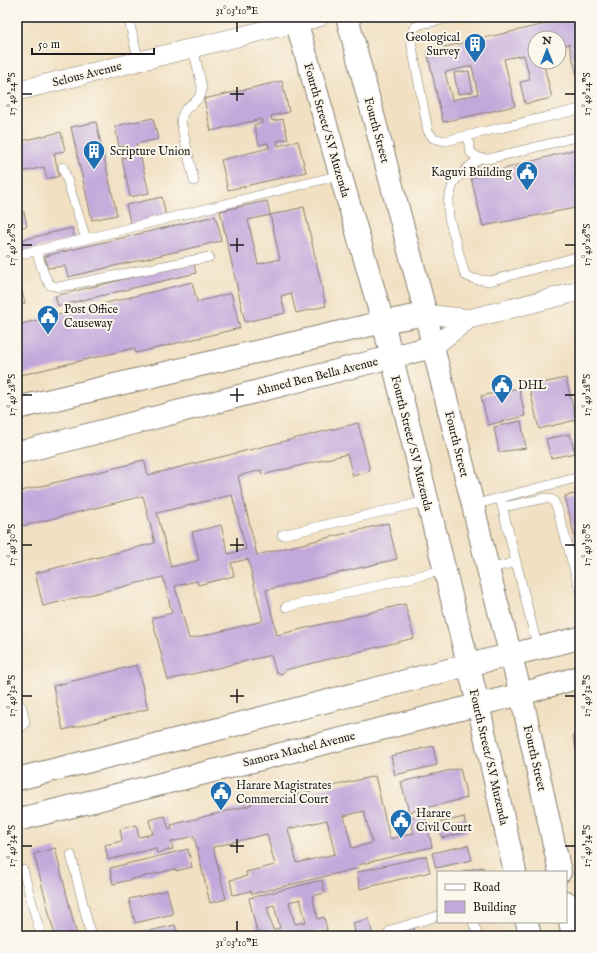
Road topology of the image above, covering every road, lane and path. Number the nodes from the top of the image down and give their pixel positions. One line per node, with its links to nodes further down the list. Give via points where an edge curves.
1 (128, 17): 7 (lane)
2 (319, 17): 5 (street, Selous Avenue)
3 (347, 17): 22 (main road, Fourth Street)
4 (455, 17): 10 (lane, via 420,24 414,28 410,36 428,131 433,138 445,141)
5 (295, 20): 6 (street, Selous Avenue); 14 (main road, Fourth Street/ S.V Muzenda)
6 (193, 48): 7 (street, Selous Avenue); 15 (lane, via 202,93 184,110 181,122)
7 (138, 62): 8 (street, Selous Avenue)
8 (17, 91)
9 (580, 109): 10 (lane)
10 (467, 136): 12 (lane, via 471,153)
11 (580, 136): 12 (lane, via 488,159)
12 (479, 158): 19 (lane, via 454,181 448,201 449,218 465,274 474,279 490,281)
13 (63, 167): 16 (lane)
14 (340, 175): 16 (lane); 24 (main road, Fourth Street/ S.V Muzenda)
15 (194, 181)
16 (86, 239): 17 (lane)
17 (36, 250): 18 (lane); 20 (lane, via 45,278 50,285 58,288)
18 (17, 255)
19 (580, 256)
20 (209, 257)
21 (580, 291): 23 (street, Ahmed Ben Bella Avenue)
22 (426, 314): 23 (street, Ahmed Ben Bella Avenue); 24 (main road, Ahmed Ben Bella Avenue); 25 (main road, Fourth Street)
23 (469, 319): 25 (street, Ahmed Ben Bella Avenue)
24 (383, 322): 26 (main road, Fourth Street/ S.V Muzenda); 27 (main road, Ahmed Ben Bella Avenue)
25 (433, 347): 26 (main road, Ahmed Ben Bella Avenue); 32 (main road, Fourth Street)
26 (391, 357): 28 (main road, Ahmed Ben Bella Avenue); 31 (main road, Fourth Street/ S.V Muzenda)
27 (17, 408)
28 (17, 453)
29 (580, 477): 30 (lane)
30 (500, 498): 32 (lane); 33 (lane)
31 (427, 501): 34 (lane); 37 (main road, Fourth Street/ S.V Muzenda)
32 (473, 505): 36 (main road, Fourth Street)
33 (503, 507): 35 (lane); 38 (lane, via 546,498 553,500)
34 (282, 535)
35 (516, 562): 36 (lane); 41 (lane)
36 (488, 569): 42 (main road, Fourth Street)
37 (444, 570): 39 (lane); 43 (main road, Fourth Street/ S.V Muzenda)
38 (580, 590)
39 (286, 607)
40 (580, 638): 41 (main road)
41 (538, 649): 42 (main road)
42 (510, 655): 43 (main road); 45 (main road, Fourth Street)
43 (468, 666): 46 (main road, Fourth Street/ S.V Muzenda); 47 (main road)
44 (580, 677): 45 (main road, Samora Machel Avenue)
45 (521, 694): 46 (main road, Samora Machel Avenue); 52 (main road, Fourth Street)
46 (478, 704): 48 (main road, Samora Machel Avenue); 51 (main road, Fourth Street/ S.V Muzenda)
47 (17, 779)
48 (17, 820)
49 (71, 855): 58 (lane)
50 (23, 870): 57 (lane)
51 (516, 871)
52 (560, 871)
53 (567, 907): 62 (main road)
54 (437, 916): 59 (lane, via 392,930)
55 (473, 923): 60 (lane)
56 (527, 923): 61 (main road)
57 (41, 936)
58 (91, 936)
59 (387, 936)
60 (478, 936)
61 (530, 936)
62 (573, 936)

